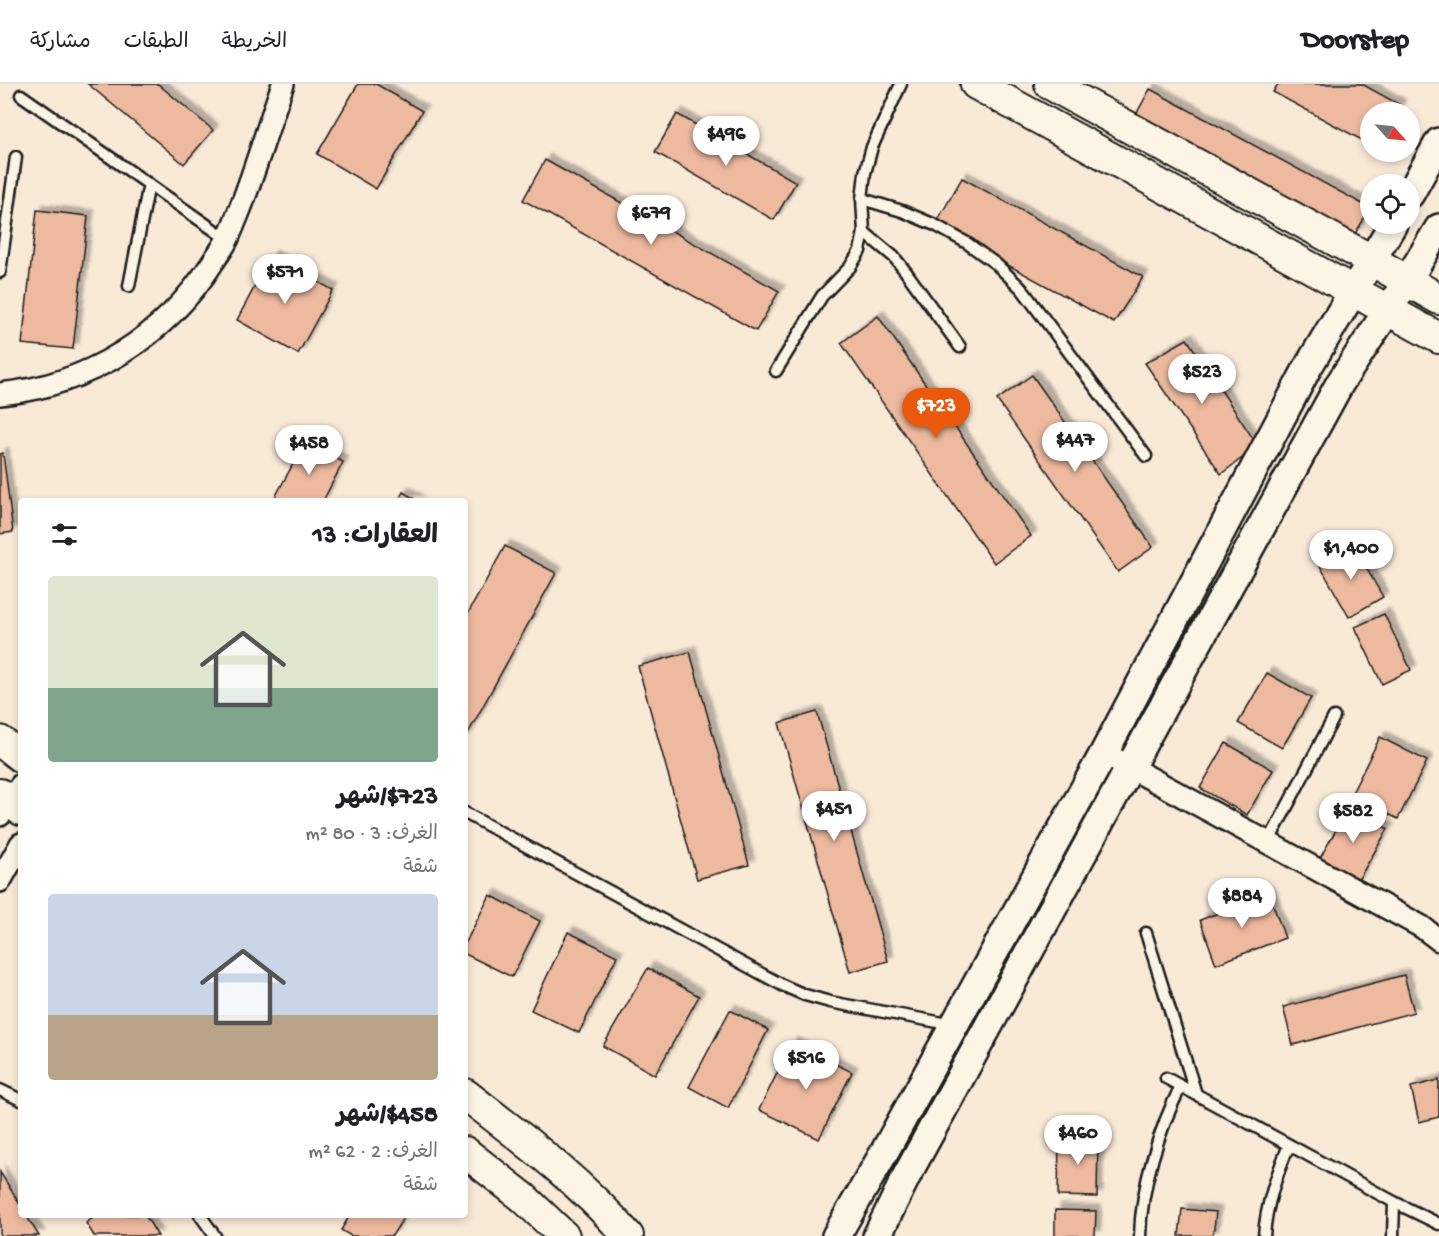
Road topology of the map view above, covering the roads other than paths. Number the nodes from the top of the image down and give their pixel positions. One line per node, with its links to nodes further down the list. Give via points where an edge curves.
1 (283, 84): 14 (street)
2 (901, 84): 10 (lane, via 872,147)
3 (976, 84): 19 (main road)
4 (1050, 84): 15 (main road)
5 (21, 95): 9 (lane)
6 (1439, 142): 8 (street)
7 (16, 158): 16 (lane)
8 (1420, 176)
9 (148, 184): 14 (lane); 18 (lane)
10 (862, 199): 12 (lane); 26 (lane, via 935,225 996,264 1022,290)
11 (1439, 228): 17 (street)
12 (864, 232): 23 (lane, via 894,257); 24 (lane, via 860,251 850,267 822,296)
13 (1387, 234): 15 (street)
14 (227, 239): 25 (street, via 199,283 164,322 122,353 75,377)
15 (1371, 260): 17 (main road); 19 (street)
16 (0, 272)
17 (1407, 281): 20 (main road); 21 (street)
18 (129, 286)
19 (1352, 291): 21 (main road); 29 (street)
20 (1439, 299)
21 (1387, 310): 22 (main road); 31 (street, via 1340,383)
22 (1439, 338)
23 (960, 347)
24 (776, 371)
25 (0, 394)
26 (1146, 456)
27 (1334, 717): 33 (lane)
28 (0, 741): 30 (main road)
29 (1104, 753): 31 (street); 38 (street)
30 (18, 755)
31 (1130, 768): 33 (street); 55 (street)
32 (468, 815): 38 (lane, via 805,995)
33 (1268, 843): 37 (street)
34 (18, 849): 35 (street)
35 (0, 881)
36 (1146, 933): 42 (lane)
37 (1439, 940)
38 (954, 1025): 54 (street)
39 (1166, 1078): 40 (lane)
40 (1181, 1086): 42 (lane); 56 (lane, via 1161,1131 1144,1194)
41 (0, 1090): 44 (lane)
42 (1196, 1094): 45 (lane)
43 (468, 1096): 50 (main road, via 560,1169)
44 (18, 1099)
45 (1288, 1145): 47 (lane); 57 (lane, via 1271,1195)
46 (468, 1154): 52 (main road, via 524,1198)
47 (1394, 1202): 49 (lane); 58 (lane)
48 (202, 1218): 51 (lane)
49 (1439, 1224)
50 (622, 1228): 53 (main road)
51 (215, 1236)
52 (564, 1236)
53 (641, 1236)
54 (836, 1236)
55 (877, 1236)
56 (1140, 1236)
57 (1264, 1236)
58 (1393, 1236)

